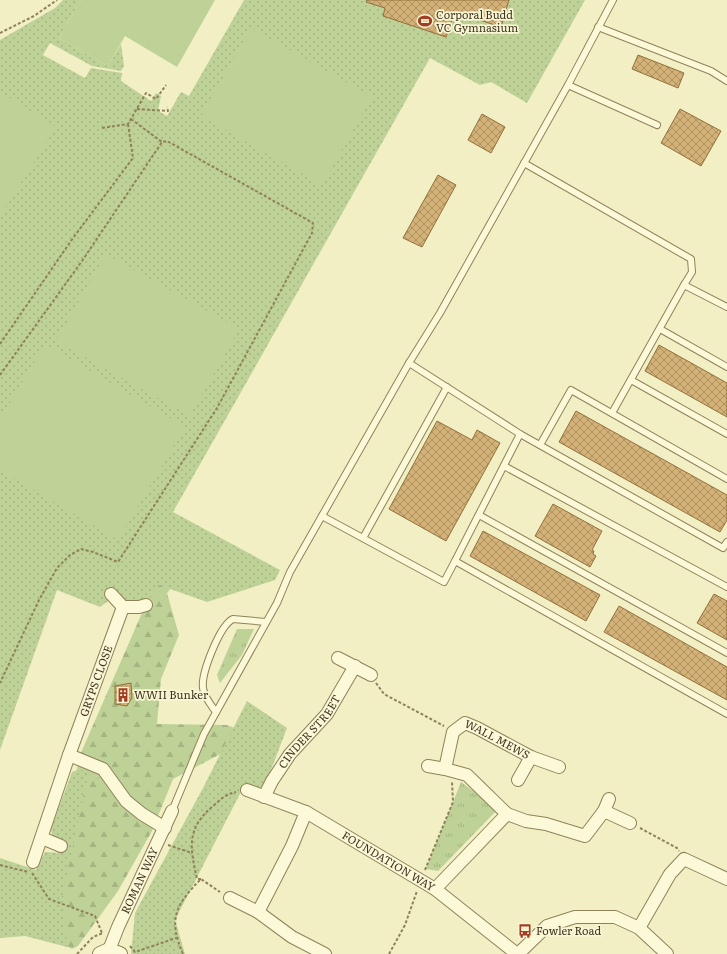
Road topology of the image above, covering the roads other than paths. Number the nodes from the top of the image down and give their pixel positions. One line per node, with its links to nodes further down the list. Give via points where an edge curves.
1 (614, 0): 2 (lane)
2 (598, 27): 3 (lane, via 711,71); 4 (lane)
3 (727, 81)
4 (568, 85): 5 (lane); 6 (lane)
5 (658, 126)
6 (524, 163): 7 (lane, via 691,258 692,272); 10 (lane)
7 (684, 285): 8 (lane); 9 (lane)
8 (727, 307)
9 (660, 329): 11 (lane); 12 (lane)
10 (409, 363): 13 (lane); 21 (lane)
11 (727, 367)
12 (631, 380): 14 (lane); 16 (lane)
13 (447, 387): 15 (lane); 22 (lane)
14 (612, 413): 17 (lane, via 571,390); 19 (lane)
15 (520, 434): 17 (lane); 18 (lane)
16 (727, 434)
17 (540, 445): 23 (lane, via 723,548)
18 (504, 466): 20 (lane); 25 (lane)
19 (727, 478)
20 (479, 515): 24 (lane); 30 (lane)
21 (322, 516): 22 (lane); 29 (lane, via 290,572)
22 (363, 538): 24 (lane, via 444,582)
23 (727, 542)
24 (455, 561): 35 (lane)
25 (727, 587)
26 (111, 594): 28 (street)
27 (146, 604): 28 (street, via 139,607)
28 (123, 607): 36 (street, GRYPS CLOSE)
29 (266, 622): 34 (lane); 34 (lane, via 239,619 228,621 208,658 202,677 205,696)
30 (727, 653)
31 (338, 658): 32 (street)
32 (355, 666): 33 (street); 43 (street, CINDER STREET, via 327,714 290,754)
33 (371, 676)
34 (216, 712): 45 (lane, via 204,734)
35 (727, 714)
36 (69, 755): 50 (street, via 103,769 126,801); 51 (street, GRYPS CLOSE)
37 (531, 757): 39 (street); 40 (street, WALL MEWS, via 465,723 453,732); 41 (street, WALL MEWS)
38 (428, 766): 40 (street)
39 (559, 767)
40 (448, 770): 48 (street, via 466,776)
41 (518, 780)
42 (247, 790): 43 (street, FOUNDATION WAY)
43 (264, 797): 47 (street, FOUNDATION WAY)
44 (609, 799): 46 (street)
45 (172, 811): 50 (street, ROMAN WAY)
46 (604, 811): 48 (street, via 585,836); 49 (street)
47 (306, 812): 55 (street, FOUNDATION WAY); 57 (street, via 292,846)
48 (507, 814): 55 (street)
49 (630, 823)
50 (165, 828): 60 (street, ROMAN WAY, via 130,900)
51 (42, 838): 52 (street); 53 (street, GRYPS CLOSE)
52 (61, 846)
53 (33, 862)
54 (727, 879): 58 (street, via 684,859 670,874)
55 (435, 889): 62 (street, FOUNDATION WAY)
56 (230, 898): 57 (street)
57 (258, 912): 61 (street, via 292,937)
58 (639, 928): 59 (street); 62 (street, via 615,917 575,917 547,926)
59 (654, 950): 63 (street)
60 (110, 953)
61 (325, 954)
62 (518, 954)
63 (667, 954)

